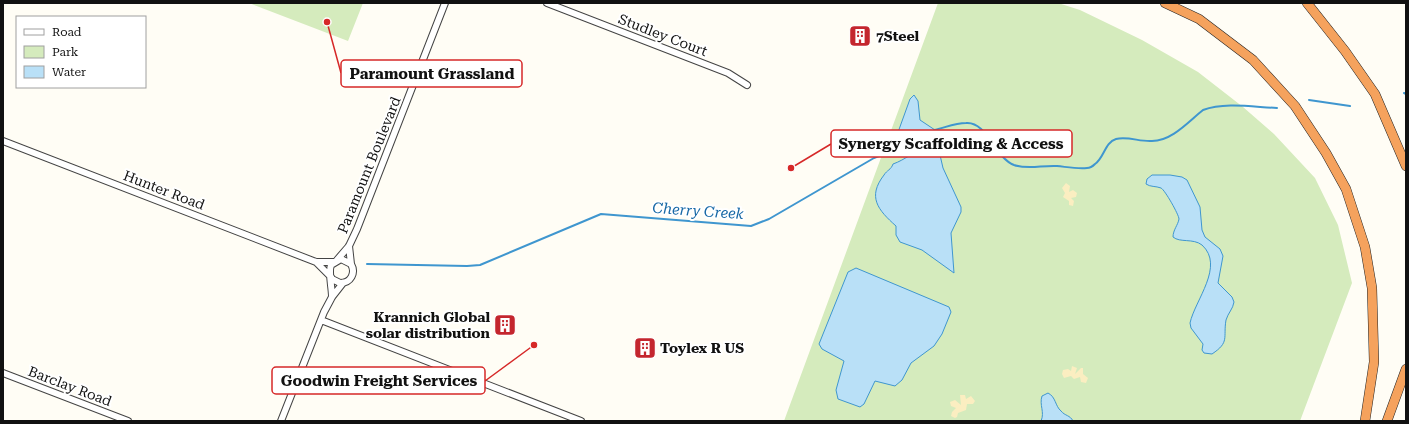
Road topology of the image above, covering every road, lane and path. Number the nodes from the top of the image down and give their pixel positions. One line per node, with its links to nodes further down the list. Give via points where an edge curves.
1 (445, 3): 8 (street, Paramount Boulevard)
2 (547, 3): 5 (street, Studley Court, via 728,73)
3 (1165, 3): 21 (highway, via 1198,19 1253,60 1295,106 1346,189 1365,247 1372,288 1374,362)
4 (1307, 3): 7 (highway, via 1375,94)
5 (746, 85)
6 (3, 141): 10 (street, Hunter Road)
7 (1406, 166)
8 (349, 246): 9 (street, Paramount Boulevard); 11 (street, Paramount Boulevard)
9 (336, 261): 10 (street, Hunter Road); 11 (street, via 344,260); 12 (street, via 330,268)
10 (316, 262): 12 (street, Hunter Road)
11 (351, 264): 13 (street, via 353,276)
12 (331, 278): 13 (street, via 337,283); 14 (street)
13 (344, 283): 14 (street)
14 (332, 297): 15 (street)
15 (321, 320): 19 (street); 20 (street)
16 (1406, 368): 22 (highway)
17 (3, 373): 18 (street, Barclay Road)
18 (128, 421)
19 (281, 421)
20 (581, 421)
21 (1365, 421)
22 (1387, 421)

